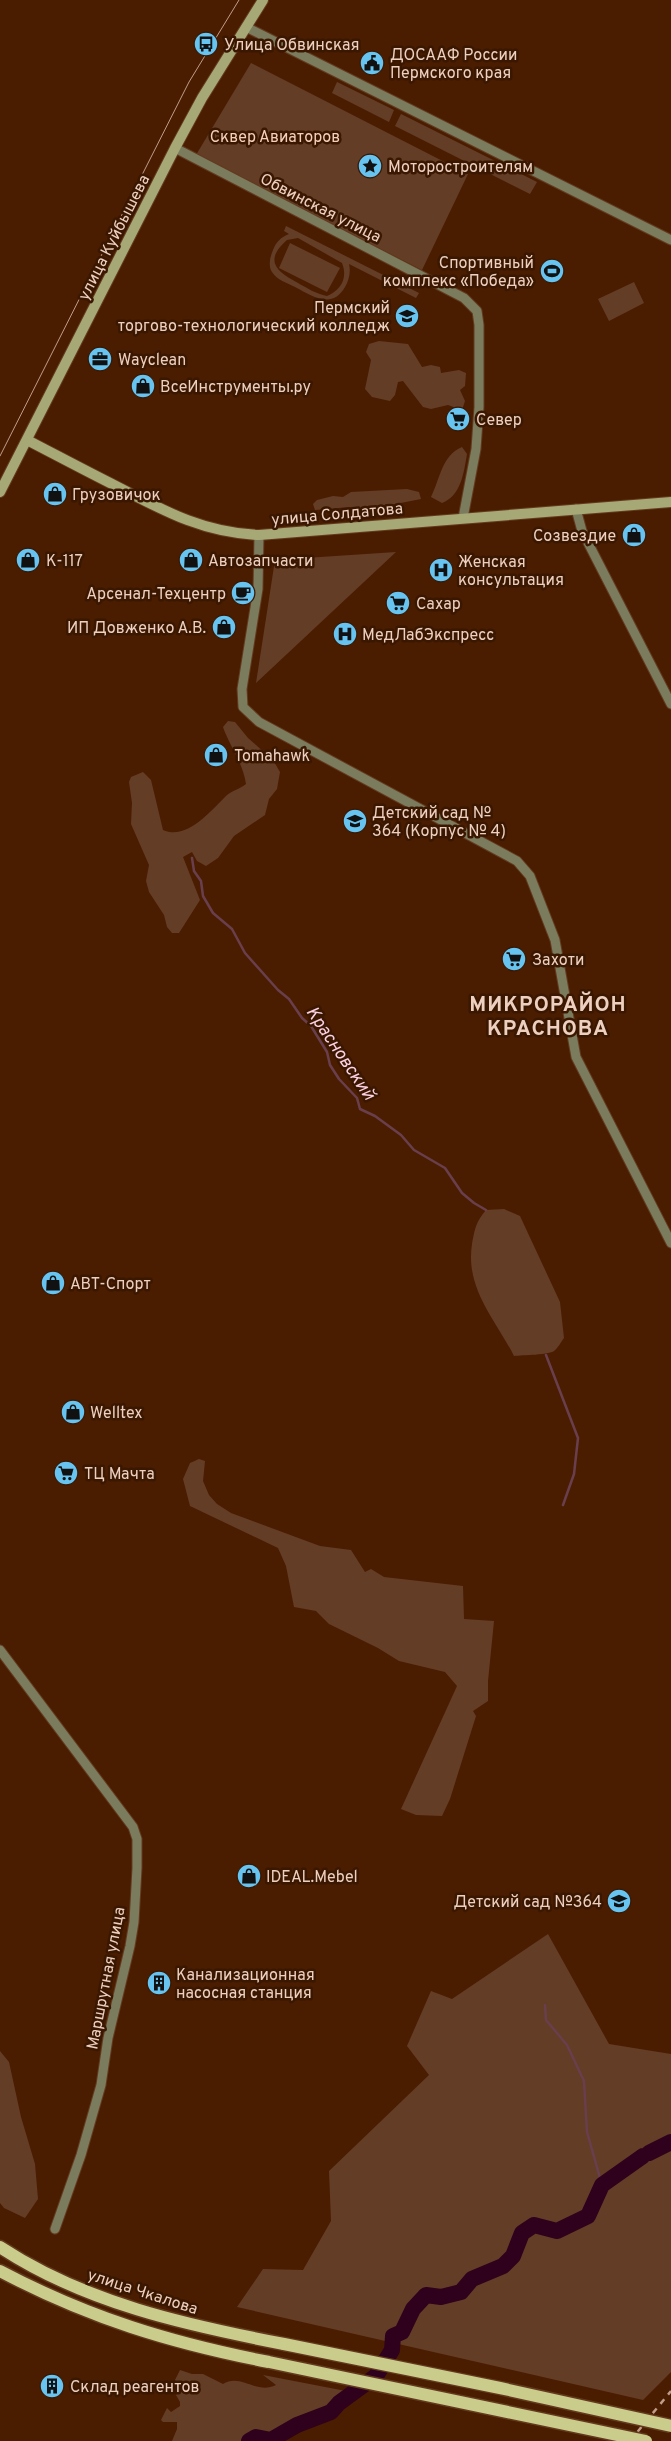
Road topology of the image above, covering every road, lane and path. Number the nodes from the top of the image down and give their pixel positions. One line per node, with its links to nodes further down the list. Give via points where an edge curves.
1 (263, 0): 2 (main road, улица Куйбышева)
2 (246, 27): 3 (main road, улица Куйбышева); 4 (street)
3 (175, 148): 5 (main road, улица Куйбышева); 9 (street, Обвинская улица, via 464,298 477,311 476,449)
4 (671, 240)
5 (27, 440): 6 (main road, улица Куйбышева); 10 (main road, улица Солдатова, via 184,520 217,531)
6 (0, 492)
7 (671, 502): 8 (main road, улица Солдатова)
8 (576, 509): 9 (main road, улица Солдатова); 11 (street, via 582,532)
9 (463, 518): 10 (main road, улица Солдатова)
10 (259, 535): 12 (street, via 258,590 242,689 243,707 259,722 517,860 530,876 555,940 576,1057)
11 (671, 704)
12 (671, 1243)
13 (0, 1650): 14 (street, Маршрутная улица, via 128,1820 137,1840 136,1904 128,1960 108,2038 101,2085)
14 (56, 2229)
15 (0, 2247): 17 (main road, улица Чкалова, bridge, via 41,2270 126,2306 201,2328)
16 (0, 2271): 18 (main road, bridge, via 74,2308 198,2348)
17 (671, 2426)
18 (646, 2441)

